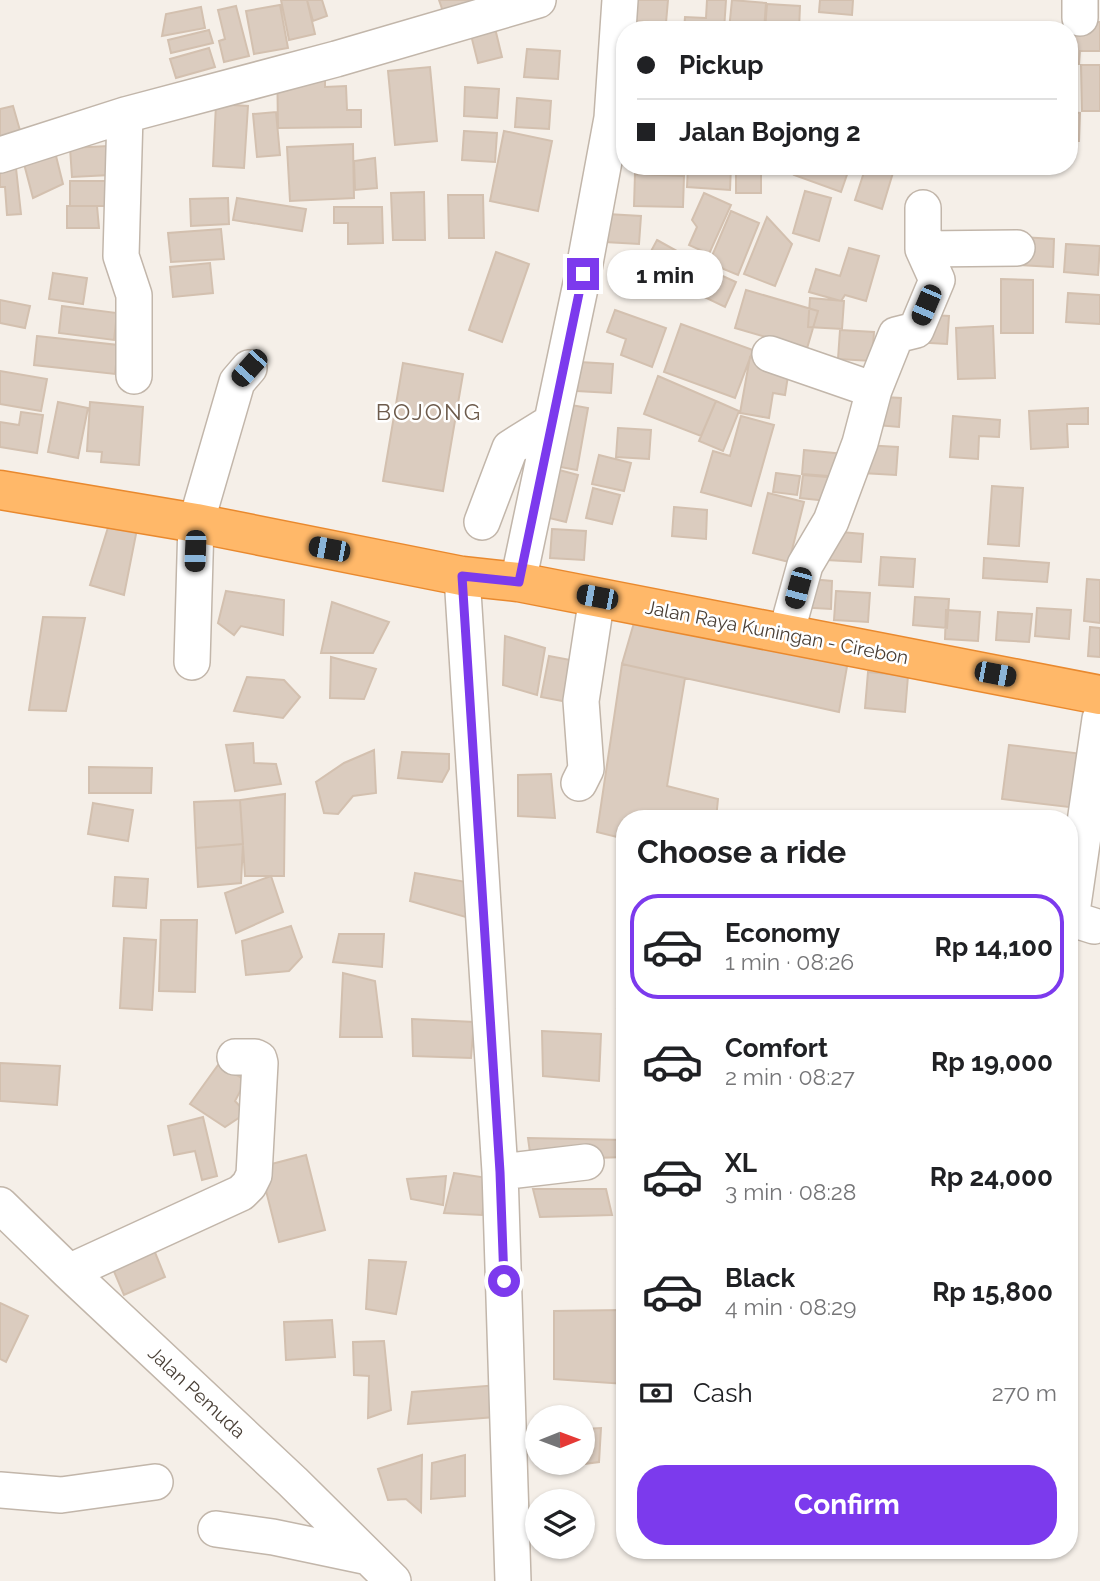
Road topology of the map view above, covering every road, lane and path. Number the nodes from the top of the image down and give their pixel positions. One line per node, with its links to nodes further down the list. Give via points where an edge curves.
1 (538, 0): 5 (street)
2 (620, 0): 3 (street)
3 (619, 21)
4 (616, 59): 14 (street, via 612,118)
5 (125, 115): 6 (street); 12 (street, via 121,256 134,295)
6 (0, 155)
7 (923, 208): 9 (street)
8 (1017, 248): 9 (street)
9 (923, 249): 13 (street, via 937,280 916,330 896,335)
10 (770, 355): 13 (street)
11 (249, 368): 17 (street, via 237,382)
12 (134, 376)
13 (874, 390): 21 (street, via 831,521 805,565)
14 (550, 423): 16 (street, via 510,448); 19 (street)
15 (0, 490): 17 (highway, Jalan Raya Kuningan - Cirebon)
16 (482, 522)
17 (196, 523): 18 (highway, Jalan Raya Kuningan - Cirebon); 22 (street)
18 (462, 576): 19 (highway, Jalan Raya Kuningan - Cirebon); 31 (street)
19 (519, 582): 20 (highway, Jalan Raya Kuningan - Cirebon)
20 (597, 597): 21 (highway, Jalan Raya Kuningan - Cirebon); 25 (street, via 581,701 586,769)
21 (786, 634): 23 (highway, Jalan Raya Kuningan - Cirebon)
22 (192, 662)
23 (1100, 695)
24 (1100, 719): 26 (street)
25 (579, 783)
26 (1078, 871)
27 (1078, 921): 28 (street)
28 (1094, 926)
29 (235, 1057): 33 (street, via 255,1056 260,1063 256,1158 249,1185 241,1193)
30 (586, 1162): 31 (street)
31 (500, 1172): 39 (street)
32 (0, 1205): 33 (street, Jalan Pemuda)
33 (69, 1272): 37 (street, Jalan Pemuda)
34 (155, 1482): 35 (street, via 61,1495)
35 (0, 1490)
36 (216, 1529): 37 (street)
37 (368, 1557): 38 (street, Jalan Pemuda)
38 (393, 1581)
39 (513, 1581)

